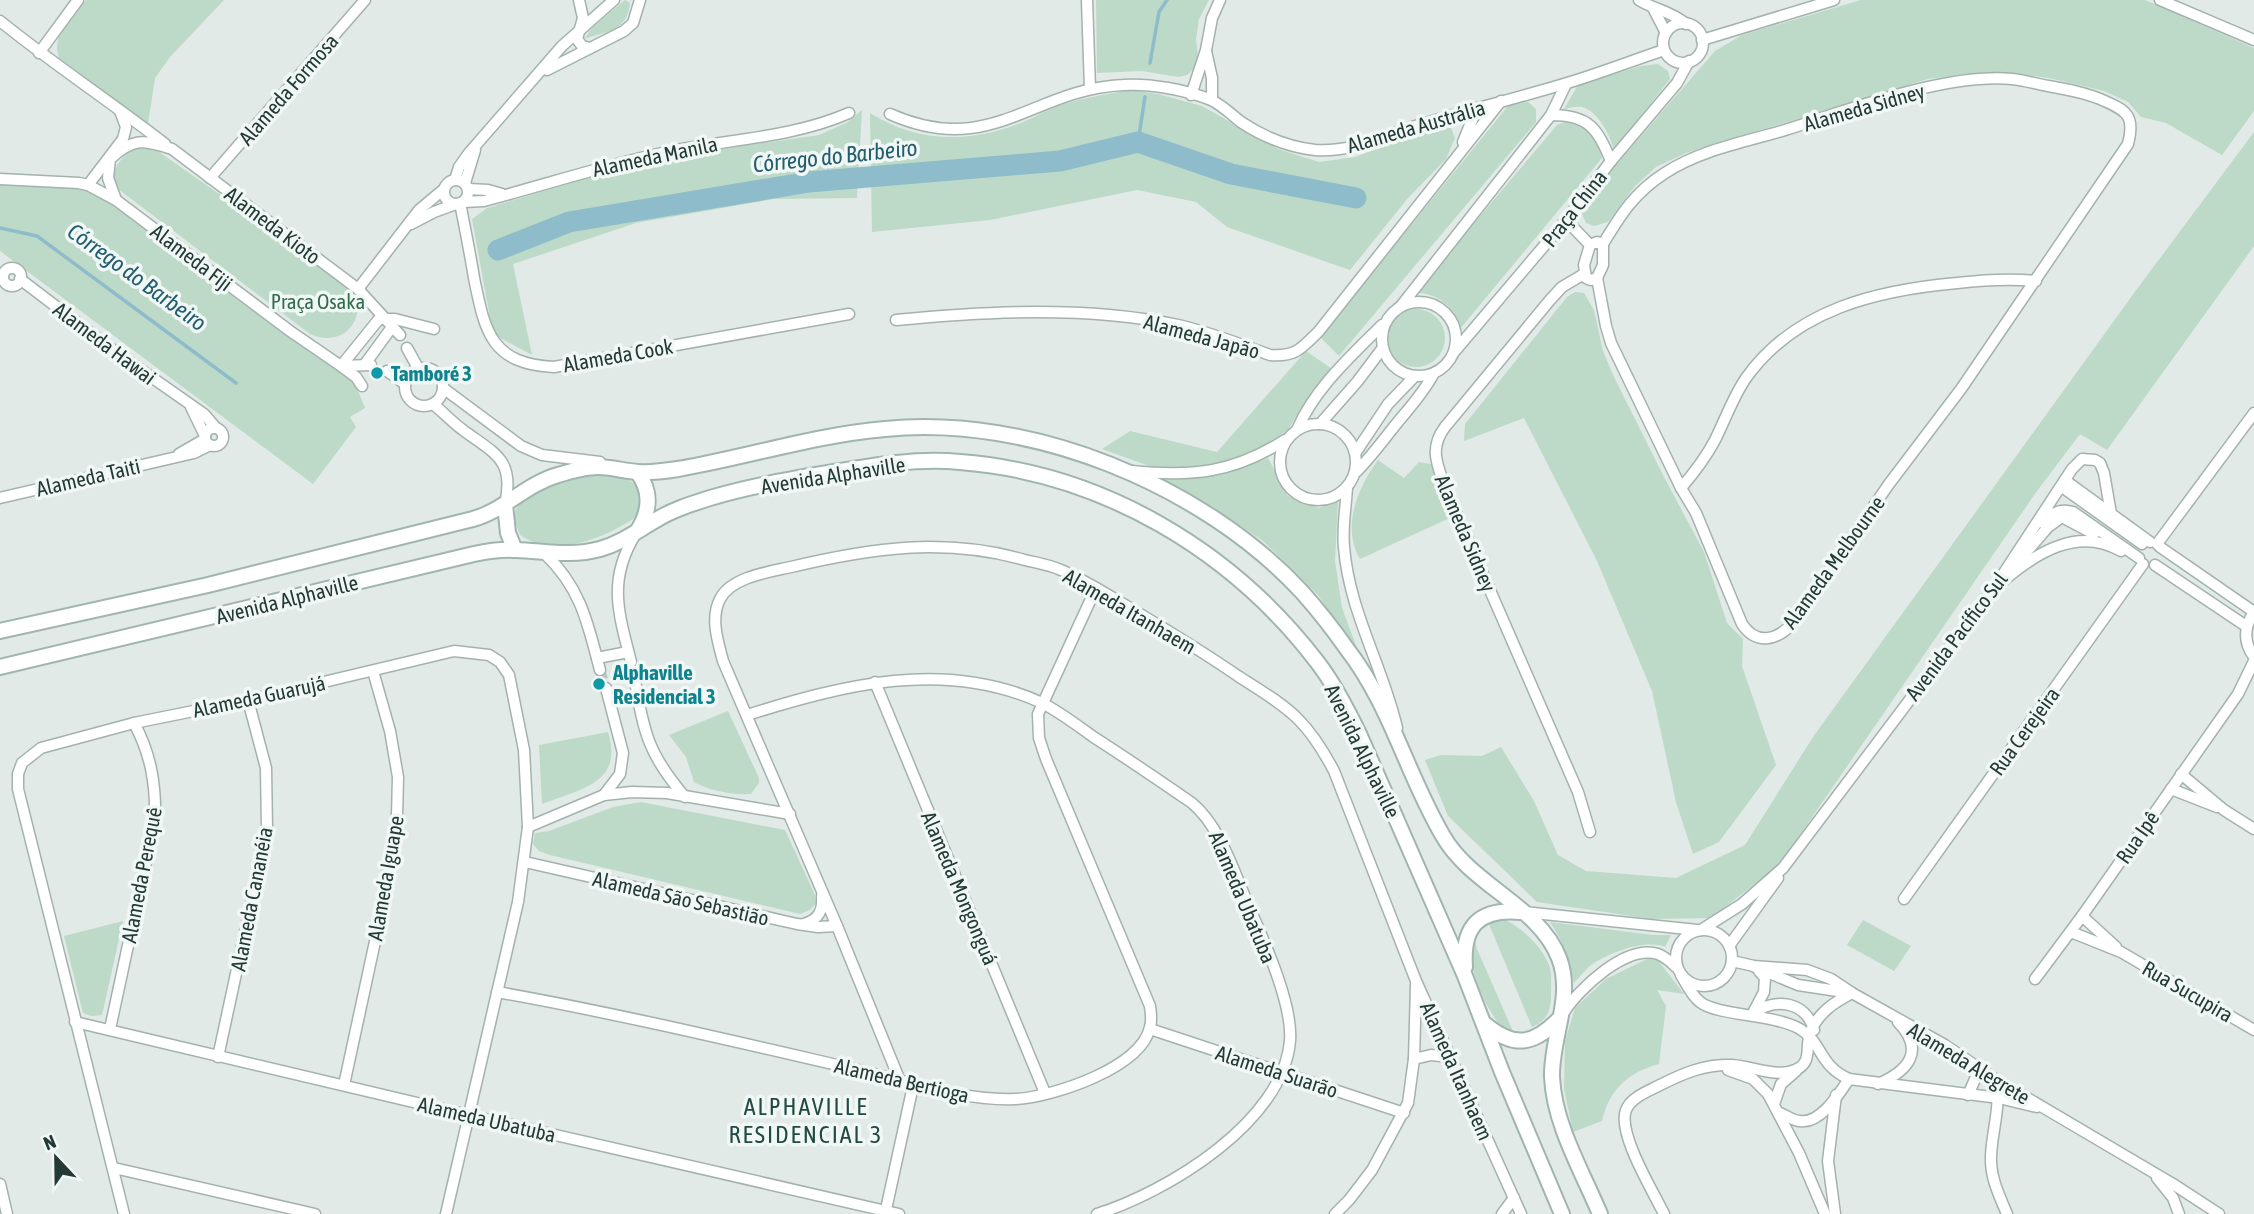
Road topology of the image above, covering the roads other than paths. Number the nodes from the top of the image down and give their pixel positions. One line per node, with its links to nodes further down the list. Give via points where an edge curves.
1 (78, 0): 23 (street)
2 (365, 0): 41 (street, Alameda Formosa)
3 (579, 0): 16 (street, via 583,18)
4 (614, 0): 16 (street)
5 (633, 0): 13 (street)
6 (640, 0): 13 (street)
7 (1087, 0): 27 (street)
8 (1220, 0): 21 (street)
9 (1639, 0): 12 (street)
10 (1834, 0): 18 (street)
11 (2160, 0): 19 (street)
12 (1653, 8): 15 (street, via 1669,11); 17 (street)
13 (637, 13): 20 (street, via 624,31)
14 (0, 21): 23 (street, Alameda Kioto)
15 (1686, 23): 17 (street, via 1676,24); 18 (street, via 1697,29)
16 (579, 32): 20 (street, via 579,43); 25 (street)
17 (1666, 33): 22 (street)
18 (1702, 40): 24 (street, via 1701,50)
19 (2254, 40)
20 (590, 47): 25 (street)
21 (1206, 50): 28 (street); 29 (street)
22 (1664, 50): 24 (street, via 1674,61); 26 (street, Alameda Austrália)
23 (39, 53): 31 (street, Alameda Kioto)
24 (1689, 61): 40 (street, Praça China, via 1677,83)
25 (538, 77): 43 (street, via 464,160)
26 (1566, 84): 30 (street, Alameda Austrália); 35 (street)
27 (1090, 89): 28 (street, Alameda Austrália, via 1139,84); 34 (street, Alameda Austrália, via 1003,121 966,129 934,129)
28 (1191, 95): 29 (street, Alameda Austrália)
29 (1212, 100): 32 (street, Alameda Austrália, via 1266,137 1314,150 1366,144)
30 (1501, 101): 32 (street, Alameda Austrália); 38 (street, Alameda Japão)
31 (118, 108): 37 (street, Alameda Kioto); 39 (street, via 126,127)
32 (1477, 108): 38 (street, Alameda Japão)
33 (849, 113): 46 (street, Alameda Manila, via 796,131 645,156)
34 (890, 114)
35 (1551, 115): 40 (street, via 1588,122); 60 (street)
36 (2128, 145): 51 (street, Alameda Sidney, via 2131,121 2127,114 2096,97 2011,79 1944,84 1687,161 1627,205); 57 (street, Alameda Melbourne)
37 (172, 149): 39 (street, Alameda Kioto, via 139,141); 41 (street, Alameda Kioto)
38 (1457, 156): 63 (street, Alameda Japão, via 1319,331 1286,356 1181,326 1134,318 1053,313)
39 (110, 159): 44 (street); 47 (street, via 108,178)
40 (1611, 160): 49 (street, Praça China)
41 (210, 178): 59 (street, Alameda Kioto)
42 (0, 179): 44 (street, Alameda Fiji)
43 (462, 184): 45 (street, via 449,182); 46 (street, Alameda Manila); 48 (street, via 468,195)
44 (89, 185): 47 (street, Alameda Fiji)
45 (444, 189): 48 (street, via 446,200); 50 (street, via 429,199)
46 (502, 194): 48 (street, Alameda Manila)
47 (116, 200): 69 (street, Alameda Fiji)
48 (460, 203): 50 (street, Alameda Manila); 61 (street, Alameda Cook, via 489,336 507,354 528,365 554,367)
49 (1566, 220): 52 (street); 68 (street, Praça China)
50 (408, 226): 59 (street)
51 (1603, 244): 52 (street); 55 (street, via 1603,265)
52 (1590, 245): 54 (street)
53 (4, 267): 56 (street, Alameda Hawai, via 18,271); 58 (street)
54 (1584, 274): 55 (street, via 1591,280); 132 (street, Alameda Sidney, via 1550,300 1445,427 1434,451 1448,495 1578,792)
55 (1597, 278): 91 (street, Alameda Melbourne, via 1611,343)
56 (20, 279): 58 (street, via 15,285); 78 (street, Alameda Hawai)
57 (2036, 281): 91 (street, via 1984,280 1875,294 1812,321 1776,347 1746,378 1713,443); 91 (street, Alameda Melbourne, via 1784,633 1761,639 1746,629)
58 (3, 286)
59 (358, 289): 62 (street, Alameda Kioto)
60 (1402, 306): 64 (street); 68 (street, via 1426,302 1447,314 1454,325)
61 (849, 314)
62 (382, 317): 65 (street); 69 (street); 69 (street, Alameda Kioto, via 396,331 368,365)
63 (896, 320)
64 (1385, 322): 67 (street); 82 (street, via 1338,368)
65 (434, 329)
66 (407, 348): 70 (street)
67 (1382, 349): 73 (street, via 1396,369); 80 (street)
68 (1455, 351): 72 (street, Praça China)
69 (341, 366): 75 (street, Alameda Fiji)
70 (418, 368): 74 (street); 76 (street, via 436,371)
71 (387, 370): 74 (street)
72 (1434, 373): 73 (street); 88 (street, Praça China, via 1415,404)
73 (1415, 376): 85 (street, via 1388,404)
74 (405, 384): 77 (street, via 410,401 421,406)
75 (362, 386)
76 (443, 388): 77 (street); 87 (street, via 520,446 542,455 620,465)
77 (433, 404): 93 (street, via 505,464 509,488)
78 (191, 406): 81 (street, Alameda Hawai); 84 (street, Alameda Hawai)
79 (2254, 413): 96 (street)
80 (1320, 424): 82 (street); 85 (street, via 1342,432)
81 (216, 428): 84 (street, via 210,429); 84 (street, via 223,433 223,441 218,446)
82 (1297, 430): 83 (street)
83 (1288, 438): 86 (street, via 1239,465 1162,474); 90 (street, via 1279,463 1282,476 1299,496 1324,500)
84 (207, 440): 92 (street, Alameda Taiti, via 202,451)
85 (1356, 452): 88 (street)
86 (1123, 470): 87 (main road, Avenida Alphaville, via 1050,444 930,427 844,434 676,470); 123 (main road, Avenida Alphaville, via 1196,508 1300,590 1363,671)
87 (637, 472): 93 (main road, Avenida Alphaville, via 577,469 535,484); 95 (main road, via 649,503)
88 (1356, 472): 90 (street, Praça China)
89 (2064, 484): 94 (street); 94 (street, Avenida Pacífico Sul, via 2082,459 2100,463); 96 (street); 103 (street, Avenida Pacífico Sul)
90 (1347, 487): 123 (street, Praça China, via 1343,535 1348,573)
91 (1681, 488)
92 (0, 498)
93 (505, 505): 98 (main road, via 508,533); 106 (main road, Avenida Alphaville, via 486,515 416,533)
94 (2111, 514): 96 (street)
95 (636, 534): 99 (main road, Avenida Alphaville, via 579,554); 107 (street, via 625,551 616,592 629,657); 148 (main road, Avenida Alphaville, via 681,508 748,488 922,461 994,465 1052,478 1136,510 1252,590 1319,664 1360,736)
96 (2152, 545): 100 (street, Rua Cerejeira, via 2138,551); 101 (street, via 2161,559); 104 (street)
97 (2114, 547): 100 (street); 103 (street, via 2081,540 2059,545); 103 (street, via 2062,517 2043,531)
98 (516, 550): 99 (main road, Avenida Alphaville); 109 (main road, Avenida Alphaville, via 453,558)
99 (545, 554): 107 (street, via 561,569 581,601)
100 (2141, 561): 101 (street); 103 (street, via 2073,512 2061,510 2048,516); 136 (street, Rua Cerejeira)
101 (2155, 565): 105 (street)
102 (1097, 588): 120 (street); 121 (street, Alameda Itanhaem, via 1060,569 995,551 902,546 844,555 742,582 725,592 715,618 723,661); 150 (street, Alameda Itanhaem, via 1275,701 1317,741 1334,771)
103 (1994, 588): 134 (street, Avenida Pacífico Sul)
104 (2254, 612): 105 (street)
105 (2246, 626): 108 (street)
106 (0, 631)
107 (597, 659): 110 (street)
108 (2254, 659): 116 (street, Rua Ipê)
109 (0, 667)
110 (600, 670)
111 (373, 671): 118 (street, Alameda Guarujá); 130 (street, Alameda Guarujá, via 454,651 489,655 500,662 509,675 524,750); 173 (street, Alameda Iguape, via 398,777 397,816)
112 (2254, 680): 116 (street, Rua Ipê)
113 (635, 681): 117 (street)
114 (875, 682): 120 (street, Alameda Ubatuba, via 949,679 1001,688); 121 (street, Alameda Ubatuba); 175 (street, Alameda Mongonguá)
115 (606, 688): 119 (street)
116 (2238, 695): 124 (street, Rua Ipê)
117 (638, 696): 119 (street); 127 (street, via 653,753)
118 (248, 700): 122 (street, Alameda Guarujá); 162 (street, Alameda Cananéia, via 266,768 267,830)
119 (610, 701): 126 (street, via 623,753 620,774)
120 (1043, 704): 159 (street, via 1038,714 1039,738 1147,999); 168 (street, Alameda Ubatuba, via 1208,817 1280,984 1291,1038)
121 (747, 715): 129 (street, Alameda Itanhaem)
122 (134, 723): 156 (street, Alameda Guarujá, via 41,748 22,763 18,774); 158 (street, Alameda Perequê, via 152,768 155,820)
123 (1405, 755): 137 (main road, Avenida Alphaville, via 1443,837)
124 (2181, 774): 125 (street, Rua Ipê); 128 (street)
125 (2171, 789): 128 (street); 138 (street, Rua Ipê)
126 (604, 795): 127 (street, via 650,792); 130 (street)
127 (685, 797): 129 (street)
128 (2224, 810): 131 (street)
129 (790, 814): 135 (street, Alameda Itanhaem)
130 (528, 827): 133 (street, Alameda Guarujá)
131 (2254, 828)
132 (1590, 832)
133 (525, 862): 139 (street, Alameda São Sebastião); 151 (street, Alameda Guarujá)
134 (1783, 868): 141 (street, Avenida Pacífico Sul, via 1742,904); 143 (street, Avenida Pacífico Sul)
135 (821, 890): 139 (street, via 820,915); 140 (street, Alameda Itanhaem)
136 (1904, 899)
137 (1521, 912): 141 (street); 148 (main road, via 1495,912 1468,930); 155 (main road, via 1544,930 1560,961 1565,979)
138 (2082, 916): 142 (street, Rua Ipê); 144 (street, Rua Sucupira)
139 (800, 925): 140 (street, Alameda São Sebastião)
140 (837, 926): 171 (street, Alameda Itanhaem)
141 (1699, 930): 143 (street, via 1716,933); 147 (street, via 1682,940 1675,958)
142 (2071, 932): 144 (street, Rua Sucupira); 149 (street, Rua Ipê)
143 (1729, 946): 145 (street)
144 (2121, 952): 160 (street, Rua Sucupira)
145 (1732, 961): 146 (street, Alameda Alegrete); 147 (street, via 1728,973 1714,985 1696,985)
146 (1754, 966): 152 (street, via 1798,985); 152 (street, Alameda Alegrete, via 1807,970); 153 (street, via 1765,983)
147 (1679, 971): 153 (street, via 1702,1004); 155 (street, via 1656,953 1625,960 1591,980)
148 (1465, 976): 157 (main road, Avenida Alphaville)
149 (2035, 979)
150 (1416, 981): 163 (street, Alameda Itanhaem); 164 (street)
151 (497, 992): 171 (street, Alameda Bertioga, via 583,1007); 182 (street, Alameda Guarujá)
152 (1852, 993): 154 (street, Alameda Alegrete); 161 (street, via 1826,1008)
153 (1753, 1014): 161 (street); 161 (street, via 1769,1004 1787,1005 1805,1014)
154 (1891, 1015): 166 (street, Alameda Alegrete); 172 (street, Alameda Alegrete, via 1908,1035 1910,1056 1897,1076)
155 (1559, 1018): 157 (main road, via 1538,1037 1519,1042 1498,1035); 200 (main road, via 1552,1063 1555,1099)
156 (75, 1022): 158 (street, Alameda Ubatuba); 183 (street, Alameda Guarujá)
157 (1482, 1022): 199 (main road, Avenida Alphaville)
158 (110, 1029): 162 (street, Alameda Ubatuba)
159 (1150, 1029): 168 (street, Alameda Suarão); 175 (street, Alameda Bertioga, via 1139,1048 1102,1075)
160 (2254, 1030)
161 (1812, 1035): 167 (street, via 1808,1056); 169 (street, via 1831,1069)
162 (218, 1057): 173 (street, Alameda Ubatuba)
163 (1451, 1057): 164 (street); 186 (street, Alameda Itanhaem)
164 (1414, 1059): 181 (street)
165 (1710, 1065): 167 (street); 179 (street, via 1753,1079); 201 (street, via 1674,1078 1626,1108 1626,1132)
166 (1976, 1065): 170 (street, Alameda Alegrete); 176 (street)
167 (1799, 1069): 179 (street, via 1776,1092)
168 (1282, 1073): 181 (street, Alameda Suarão); 195 (street, Alameda Ubatuba, via 1266,1100 1210,1155 1179,1177)
169 (1849, 1079): 172 (street, Alameda Alegrete); 177 (street)
170 (1994, 1079): 178 (street); 180 (street, Alameda Alegrete)
171 (900, 1081): 174 (street, Alameda Bertioga)
172 (1878, 1084): 176 (street, Alameda Alegrete)
173 (344, 1085): 182 (street, Alameda Ubatuba)
174 (913, 1086): 175 (street, Alameda Bertioga, via 973,1097 1018,1099); 189 (street)
175 (1045, 1093)
176 (1968, 1095): 178 (street, Alameda Alegrete)
177 (1836, 1096): 179 (street, via 1813,1120 1799,1121); 203 (street, via 1828,1161)
178 (1999, 1098): 180 (street, Alameda Alegrete); 204 (street, via 1992,1166)
179 (1776, 1108): 202 (street)
180 (2048, 1110): 184 (street, Alameda Alegrete)
181 (1404, 1113): 196 (street, via 1372,1170)
182 (468, 1115): 189 (street, Alameda Ubatuba); 193 (street, Alameda Guarujá)
183 (114, 1168): 191 (street, Alameda Guarujá); 192 (street)
184 (2146, 1169): 187 (street, Alameda Alegrete); 188 (street, via 2168,1191)
185 (0, 1185): 190 (street)
186 (1514, 1198): 197 (street); 198 (street, Alameda Itanhaem)
187 (2195, 1199): 188 (street); 205 (street, Alameda Alegrete)
188 (2179, 1211)
189 (886, 1212): 194 (street, Alameda Ubatuba)
190 (7, 1214)
191 (124, 1214)
192 (315, 1214)
193 (446, 1214)
194 (899, 1214)
195 (1097, 1214)
196 (1335, 1214)
197 (1502, 1214)
198 (1521, 1214)
199 (1562, 1214)
200 (1600, 1214)
201 (1664, 1214)
202 (1825, 1214)
203 (1835, 1214)
204 (2007, 1214)
205 (2219, 1214)

